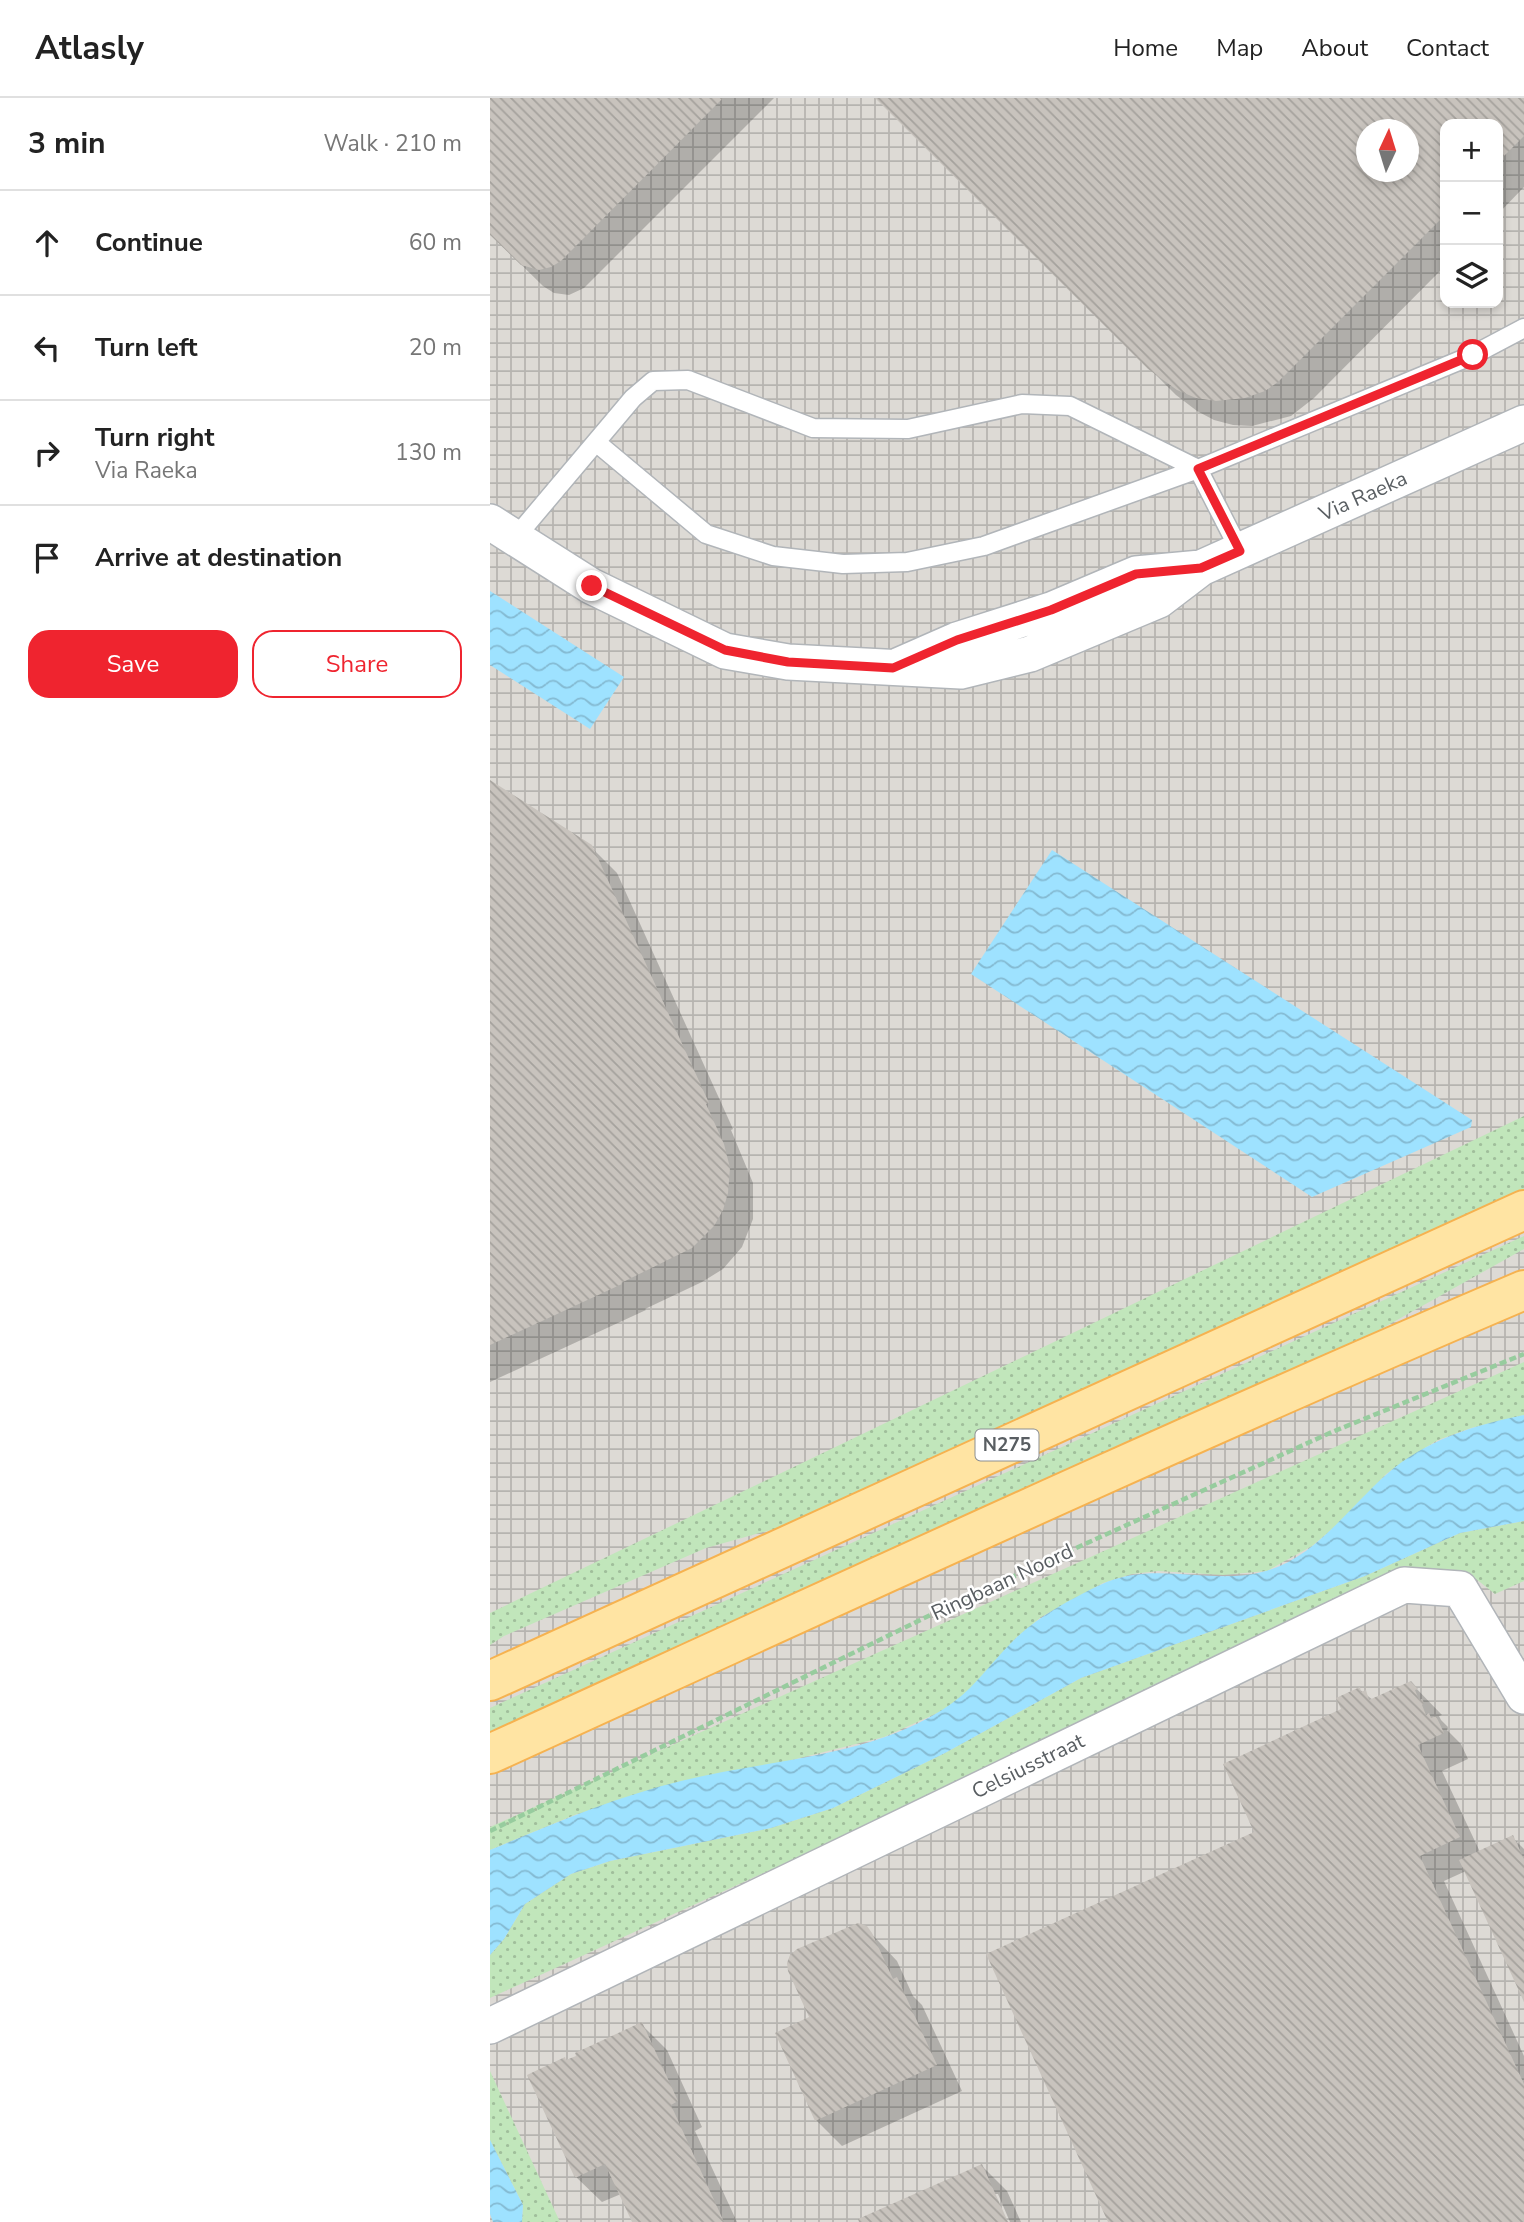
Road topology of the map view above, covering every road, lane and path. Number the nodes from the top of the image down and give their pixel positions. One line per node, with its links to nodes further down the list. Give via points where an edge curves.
1 (1524, 328): 4 (lane, via 1473,355)
2 (1524, 423): 6 (street, Via Raeka)
3 (597, 443): 4 (lane, via 706,534 773,556 843,564 907,562 984,546); 4 (lane, via 633,398 653,382 688,380 813,428 908,429 1022,404 1070,406); 5 (lane)
4 (1198, 469): 6 (lane)
5 (502, 530): 6 (street, Via Raeka, via 592,586 725,650 788,662 893,668 1136,574 1201,568)
6 (1240, 551)
7 (1524, 1210): 10 (main road, N275)
8 (1524, 1290): 12 (main road)
9 (1524, 1354): 13 (path, Ringbaan Noord, via 1332,1432 969,1597)
10 (490, 1681)
11 (1524, 1696): 14 (street, Celsiusstraat, via 1460,1589 1404,1585)
12 (490, 1754)
13 (490, 1831)
14 (490, 2026)

